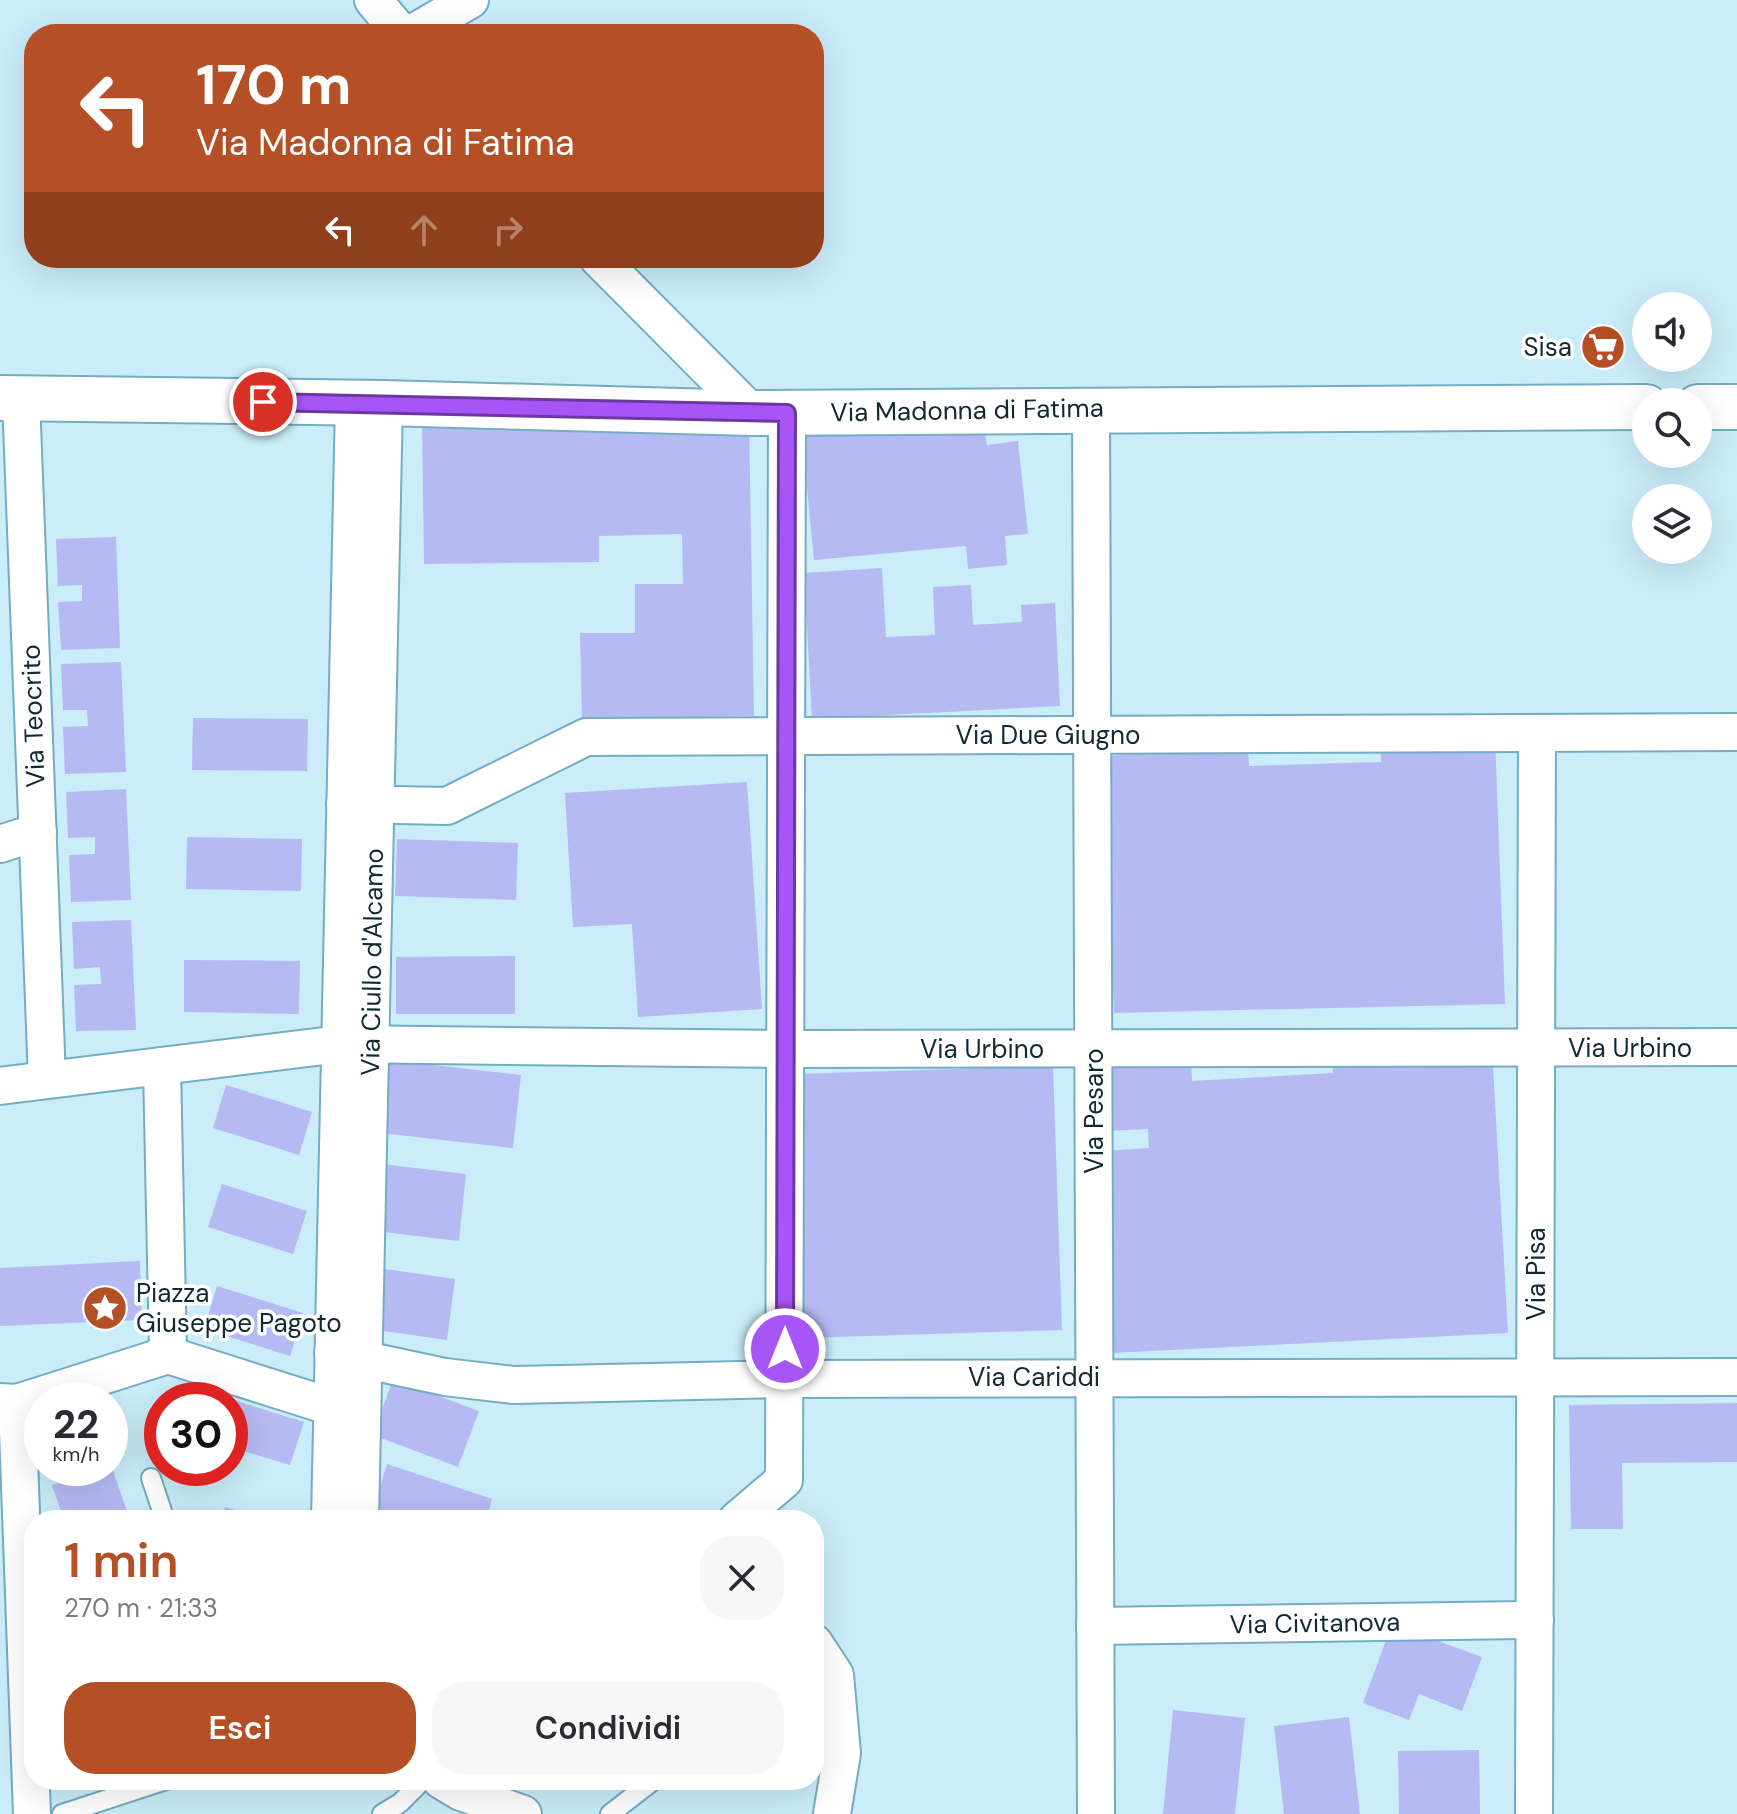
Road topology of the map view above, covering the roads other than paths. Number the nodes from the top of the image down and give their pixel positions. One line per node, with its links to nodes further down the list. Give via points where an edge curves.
1 (373, 0): 3 (street)
2 (470, 0): 4 (street)
3 (393, 24)
4 (428, 24)
5 (609, 268): 12 (street)
6 (10, 398): 7 (street, Via Madonna di Fatima); 13 (street, Via Teocrito)
7 (369, 403): 12 (street, Via Madonna di Fatima); 18 (street, Via Ciullo d'Alcamo)
8 (1632, 407): 11 (street, Via Madonna di Fatima)
9 (1712, 407): 10 (street)
10 (1737, 407)
11 (1091, 409): 12 (street, Via Madonna di Fatima); 16 (street, Via Pesaro)
12 (770, 413): 17 (street)
13 (15, 619): 19 (street, Via Teocrito)
14 (1737, 732): 15 (street, Via Due Giugno)
15 (1537, 733): 16 (street, Via Due Giugno); 23 (street, Via Pisa)
16 (1092, 735): 17 (street, Via Due Giugno); 25 (street, Via Pesaro)
17 (787, 737): 18 (street, Via Due Giugno, via 586,737 447,806); 24 (street)
18 (360, 805): 21 (street, Via Ciullo d'Alcamo)
19 (38, 832): 20 (street); 27 (street, Via Teocrito)
20 (0, 844)
21 (355, 1044): 24 (street, Via Urbino); 26 (street, Via Urbino); 30 (street, Via Ciullo d'Alcamo)
22 (1737, 1047): 23 (street, Via Urbino)
23 (1537, 1048): 25 (street, Via Urbino); 32 (street, Via Pisa)
24 (786, 1049): 25 (street, Via Urbino); 34 (street)
25 (1093, 1049): 31 (street, Via Pesaro)
26 (162, 1066): 27 (street, Via Urbino); 29 (street)
27 (47, 1080): 28 (street, Via Urbino)
28 (0, 1086)
29 (168, 1355): 35 (street); 36 (street)
30 (348, 1357): 34 (street, Via Cariddi, via 514,1385); 36 (street, Via Ciullo d'Alcamo); 40 (street, Via Ciullo d'Alcamo)
31 (1094, 1377): 32 (street, Via Cariddi); 34 (street, Via Cariddi); 44 (street, Via Pesaro)
32 (1535, 1377): 33 (street, Via Cariddi); 43 (street, Via Pisa)
33 (1737, 1377)
34 (785, 1379): 41 (street, via 784,1480)
35 (8, 1403): 42 (street)
36 (332, 1407): 39 (street, Via Ciullo d'Alcamo)
37 (154, 1486): 38 (lane)
38 (162, 1510)
39 (330, 1510)
40 (359, 1510)
41 (749, 1510)
42 (24, 1572)
43 (1535, 1620): 44 (street, Via Civitanova); 58 (street, Via Pisa)
44 (1095, 1626): 57 (street, Via Pesaro)
45 (824, 1658): 56 (street, via 835,1675 842,1753)
46 (32, 1790): 51 (street)
47 (135, 1790): 52 (lane)
48 (413, 1790): 53 (lane)
49 (458, 1790): 54 (street)
50 (641, 1790): 55 (lane)
51 (32, 1814)
52 (62, 1814)
53 (382, 1814)
54 (523, 1814)
55 (610, 1814)
56 (832, 1814)
57 (1096, 1814)
58 (1534, 1814)

